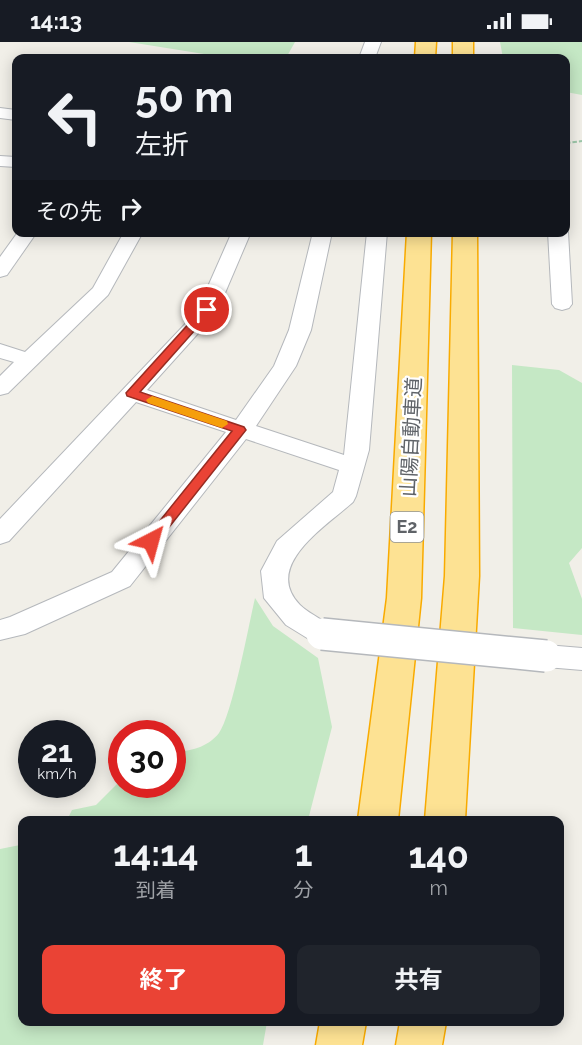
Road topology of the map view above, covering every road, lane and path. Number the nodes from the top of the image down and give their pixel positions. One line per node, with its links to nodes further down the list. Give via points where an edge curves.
1 (24, 237): 9 (street)
2 (132, 237): 12 (street, via 100,291)
3 (240, 237): 14 (street, via 207,310)
4 (322, 237): 15 (street, via 294,346 270,392)
5 (377, 237): 16 (street, via 357,450)
6 (419, 237): 20 (highway, 山陽自動車道 / E2, via 404,598)
7 (465, 237): 21 (highway, via 462,576)
8 (558, 237): 10 (street)
9 (0, 271)
10 (562, 304)
11 (0, 351): 12 (street)
12 (29, 360): 13 (street)
13 (0, 388)
14 (132, 393): 15 (street); 17 (street)
15 (240, 430): 16 (street); 18 (street, via 121,579 15,627)
16 (352, 466): 19 (street, bridge, via 344,496 286,548 274,571 277,598 296,618 322,634)
17 (0, 534)
18 (0, 630)
19 (582, 660)
20 (378, 816)
21 (445, 816)
22 (342, 1026): 24 (highway)
23 (422, 1026): 25 (highway)
24 (339, 1045)
25 (419, 1045)

